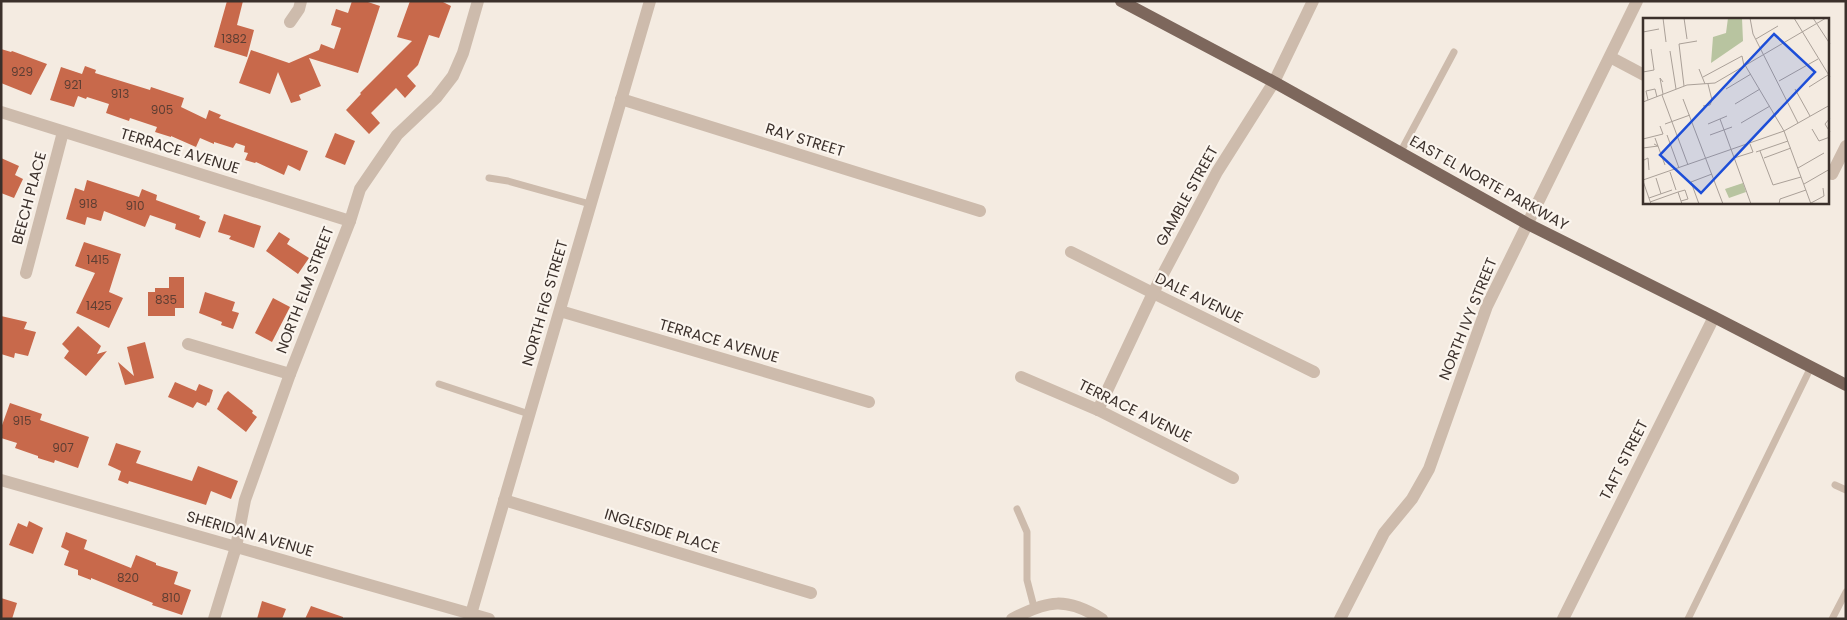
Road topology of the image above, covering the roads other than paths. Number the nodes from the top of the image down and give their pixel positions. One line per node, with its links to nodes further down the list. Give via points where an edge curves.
1 (301, 1): 7 (street)
2 (478, 1): 21 (street, NORTH ELM STREET, via 453,76 436,98 397,135 360,189)
3 (650, 1): 12 (street, NORTH FIG STREET)
4 (1121, 1): 11 (main road, EAST EL NORTE PARKWAY)
5 (1313, 1): 11 (street, GAMBLE STREET)
6 (1637, 1): 9 (street, NORTH IVY STREET)
7 (290, 22)
8 (1454, 52): 16 (lane)
9 (1610, 57): 10 (street); 22 (street, NORTH IVY STREET)
10 (1643, 74)
11 (1274, 82): 16 (main road, EAST EL NORTE PARKWAY); 25 (street, GAMBLE STREET, via 1217,172)
12 (620, 99): 19 (street, NORTH FIG STREET); 20 (street, RAY STREET)
13 (1, 112): 14 (street, TERRACE AVENUE)
14 (63, 132): 21 (street, TERRACE AVENUE); 24 (street, BEECH PLACE)
15 (1846, 146): 17 (street)
16 (1400, 153): 22 (main road, EAST EL NORTE PARKWAY)
17 (1830, 173)
18 (488, 178): 19 (lane)
19 (590, 204): 26 (street, NORTH FIG STREET)
20 (980, 211)
21 (350, 221): 31 (street, NORTH ELM STREET)
22 (1526, 223): 27 (main road, EAST EL NORTE PARKWAY); 53 (street, NORTH IVY STREET, via 1488,306 1429,469 1412,499 1384,533)
23 (1071, 252): 25 (street, DALE AVENUE)
24 (26, 273)
25 (1153, 293): 30 (street, DALE AVENUE); 36 (street, GAMBLE STREET)
26 (560, 311): 35 (street, TERRACE AVENUE); 37 (street, NORTH FIG STREET)
27 (1714, 317): 29 (main road, EAST EL NORTE PARKWAY); 54 (street, TAFT STREET)
28 (188, 344): 31 (street)
29 (1811, 367): 34 (main road, EAST EL NORTE PARKWAY); 55 (lane)
30 (1314, 372)
31 (290, 374): 44 (street, NORTH ELM STREET, via 245,500)
32 (1021, 377): 36 (street, TERRACE AVENUE)
33 (439, 384): 37 (lane)
34 (1846, 385)
35 (869, 402)
36 (1098, 410): 38 (street, TERRACE AVENUE)
37 (529, 414): 42 (street, NORTH FIG STREET)
38 (1233, 478)
39 (1, 480): 44 (street, SHERIDAN AVENUE)
40 (1835, 485): 41 (lane)
41 (1846, 490)
42 (504, 500): 46 (street, INGLESIDE PLACE); 48 (street, NORTH FIG STREET)
43 (1017, 509): 47 (lane, via 1027,532 1027,580)
44 (236, 547): 48 (street, SHERIDAN AVENUE); 49 (street, NORTH ELM STREET)
45 (1846, 592): 56 (lane)
46 (811, 593)
47 (1034, 608): 51 (street); 52 (street, via 1063,603 1084,608)
48 (471, 614): 50 (street, SHERIDAN AVENUE)
49 (214, 619)
50 (488, 619)
51 (1012, 619)
52 (1102, 619)
53 (1340, 619)
54 (1563, 619)
55 (1688, 619)
56 (1832, 619)

